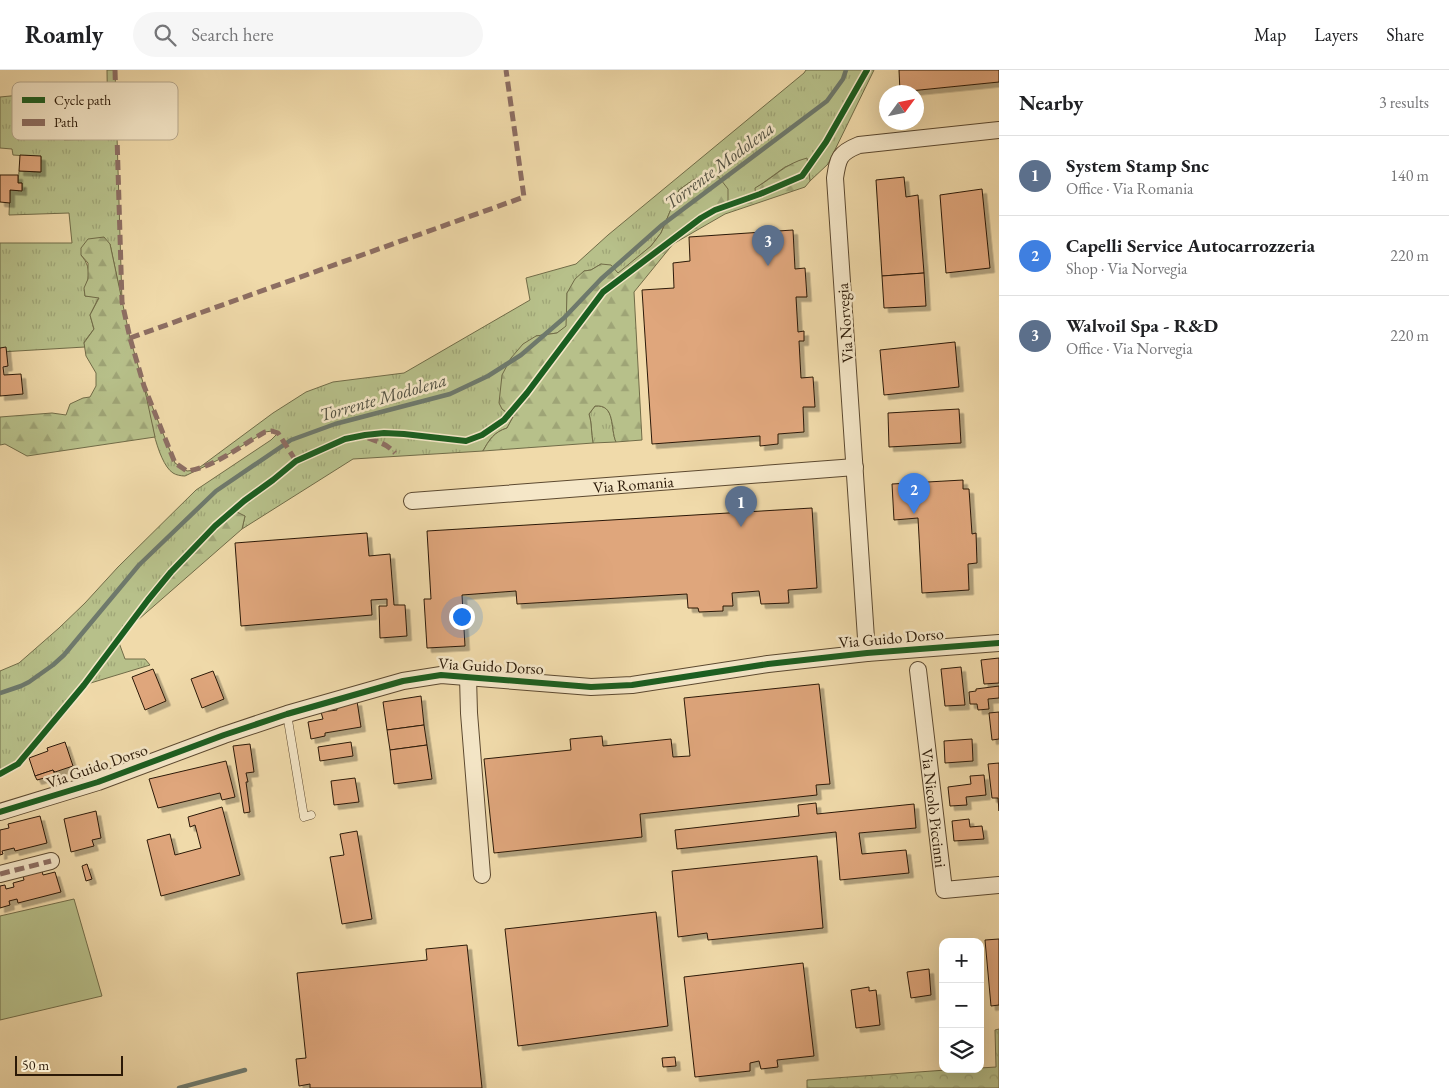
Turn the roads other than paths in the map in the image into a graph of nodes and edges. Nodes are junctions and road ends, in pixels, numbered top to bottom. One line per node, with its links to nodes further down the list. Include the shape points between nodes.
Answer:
1 (999, 130): 2 (street, Via Norvegia, via 859,146 846,150 837,162 835,178)
2 (855, 467): 3 (street, Via Romania); 5 (street, Via Norvegia)
3 (412, 502)
4 (999, 643): 5 (street, Via Guido Dorso)
5 (867, 653): 7 (street, Via Guido Dorso, via 599,687)
6 (918, 670): 14 (street, Via Nicolò Piccinni, via 944,890)
7 (468, 677): 8 (street, Via Guido Dorso, via 441,675 403,681); 13 (street, Via Guido Dorso)
8 (287, 714): 9 (street, Via Guido Dorso, via 103,780); 10 (lane, via 304,817)
9 (0, 812)
10 (311, 815)
11 (51, 861): 12 (street)
12 (0, 874)
13 (482, 876)
14 (999, 885)

